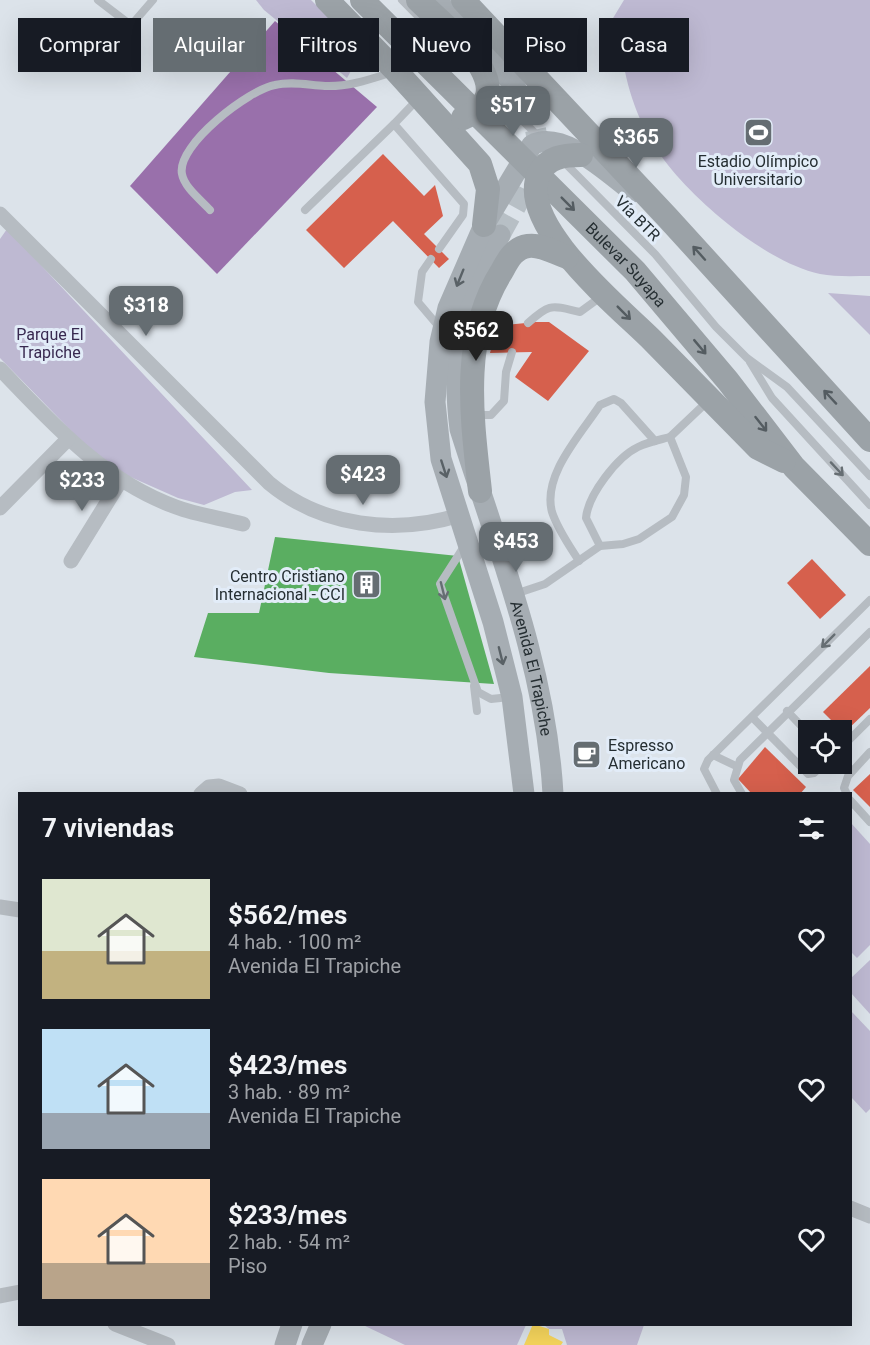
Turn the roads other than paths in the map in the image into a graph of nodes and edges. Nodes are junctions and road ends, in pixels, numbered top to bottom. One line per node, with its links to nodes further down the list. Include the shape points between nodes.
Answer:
1 (98, 0): 8 (lane, via 128,23)
2 (327, 0): 9 (main road)
3 (362, 0): 37 (main road, Bulevar Suyapa, one-way to 37, via 635,271)
4 (402, 0): 29 (lane, Vía BTR, via 656,254)
5 (418, 0): 14 (main road, via 478,61 488,83 485,100 473,114 461,119)
6 (436, 0): 12 (main road)
7 (463, 0): 20 (main road)
8 (152, 1)
9 (391, 66)
10 (393, 72): 17 (lane, via 357,84 272,85 231,109 205,131 185,157 181,169 189,187)
11 (397, 72): 13 (main road)
12 (516, 88)
13 (420, 97): 14 (main road); 15 (lane)
14 (437, 116): 21 (main road, via 486,176)
15 (394, 124): 18 (lane); 22 (lane, via 464,204 463,214)
16 (581, 155): 20 (main road, Avenida El Trapiche); 21 (main road, Avenida El Trapiche, via 556,140 541,140 532,145); 23 (main road, via 555,158 536,180 536,205)
17 (210, 210)
18 (305, 210)
19 (0, 214): 43 (street, via 290,500 338,519 403,527)
20 (667, 217): 35 (main road, one-way to 20)
21 (492, 230): 27 (main road, Avenida El Trapiche, one-way to 27, via 448,308); 40 (main road, Avenida El Trapiche, via 467,305 455,368 460,429)
22 (439, 249)
23 (567, 257): 25 (main road); 32 (main road, via 540,247 518,249 494,282 475,348)
24 (430, 259): 27 (lane, via 422,272 418,302)
25 (605, 293): 26 (lane, via 586,310 545,307); 31 (main road, one-way to 31)
26 (528, 323)
27 (443, 330): 43 (main road, Avenida El Trapiche, one-way to 43, via 435,402 441,459)
28 (512, 352): 32 (lane, via 504,401 492,415)
29 (747, 358): 38 (lane, Vía BTR, via 787,387); 41 (lane, Vía BTR, one-way to 41, via 772,398)
30 (0, 369): 34 (street)
31 (710, 399): 33 (lane); 37 (main road, via 758,448)
32 (471, 414): 40 (main road)
33 (670, 437): 36 (lane); 47 (lane, via 686,477 678,508 660,527 639,539)
34 (68, 439): 39 (street); 42 (street)
35 (870, 440)
36 (656, 441): 47 (lane, via 636,448 615,466 592,496 586,518); 49 (lane, via 614,399 600,405 565,459 550,490 552,511)
37 (794, 467): 46 (main road, Bulevar Suyapa)
38 (870, 476)
39 (122, 480): 44 (street, via 176,507); 48 (street)
40 (480, 491): 50 (main road, Avenida El Trapiche)
41 (870, 505)
42 (0, 508)
43 (460, 515): 45 (main road, Avenida El Trapiche); 53 (main road, via 471,519 484,534 510,621)
44 (243, 524)
45 (468, 542): 54 (lane, one-way to 54, via 440,584); 55 (main road, Avenida El Trapiche, one-way to 55)
46 (870, 544)
47 (600, 546): 49 (lane)
48 (71, 561)
49 (579, 561): 50 (lane, via 545,584)
50 (513, 594): 53 (main road, Avenida El Trapiche)
51 (870, 600): 58 (lane, one-way to 58)
52 (870, 632): 57 (lane)
53 (538, 676): 70 (main road, Avenida El Trapiche)
54 (474, 684): 55 (lane, via 478,692 491,699); 56 (lane)
55 (512, 697): 69 (main road, Avenida El Trapiche)
56 (477, 711)
57 (787, 711): 60 (lane); 61 (lane)
58 (752, 717): 61 (lane); 64 (lane)
59 (870, 719): 62 (lane)
60 (798, 723)
61 (767, 732): 65 (lane); 66 (lane)
62 (852, 737)
63 (870, 752): 73 (lane, via 848,776)
64 (713, 755): 66 (lane); 71 (lane, via 704,770)
65 (798, 764)
66 (736, 766): 72 (lane, via 734,780)
67 (203, 792): 68 (street, via 209,786)
68 (235, 792)
69 (524, 792)
70 (553, 792)
71 (716, 792)
72 (741, 792)
73 (846, 792)
74 (852, 802): 75 (lane)
75 (870, 822)
76 (0, 907): 77 (street)
77 (18, 910)
78 (852, 1209): 79 (street)
79 (870, 1216)
80 (18, 1292): 81 (street)
81 (0, 1296)
82 (120, 1326): 85 (street)
83 (291, 1326): 86 (main road)
84 (320, 1326): 87 (main road)
85 (168, 1345)
86 (285, 1345)
87 (312, 1345)

